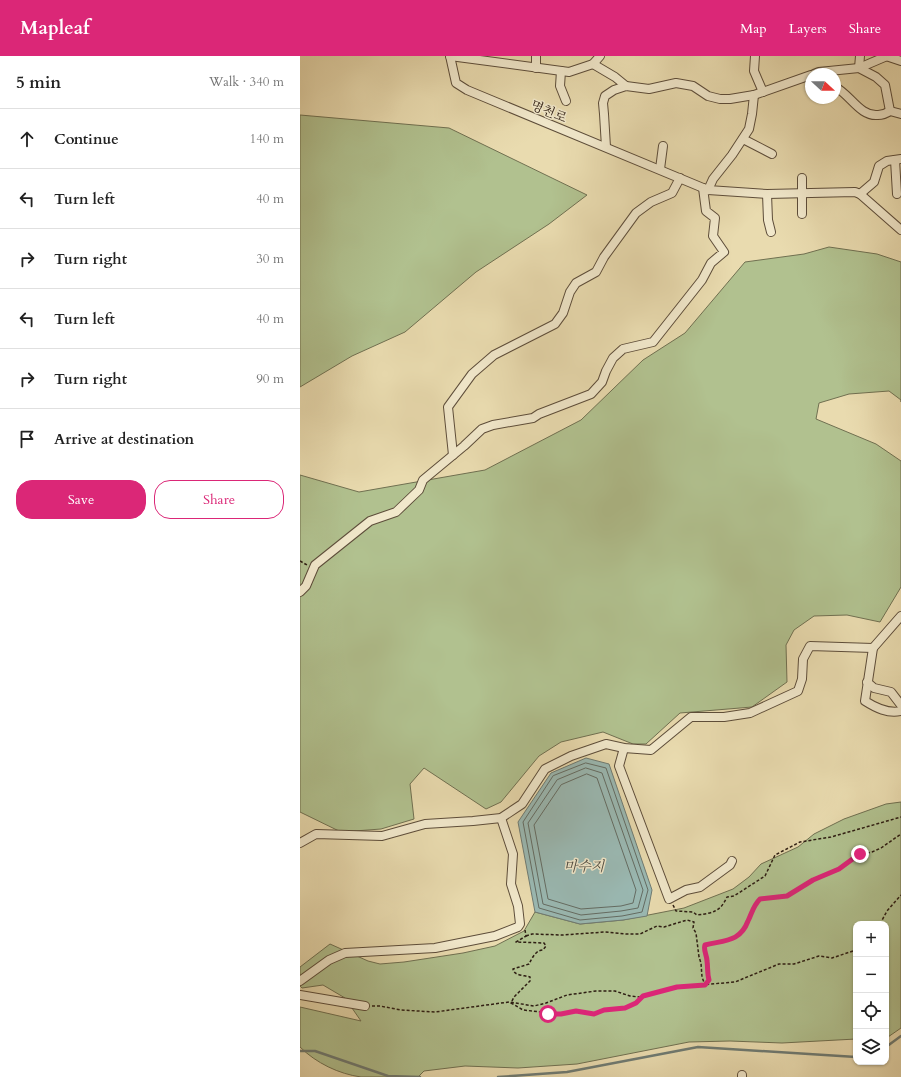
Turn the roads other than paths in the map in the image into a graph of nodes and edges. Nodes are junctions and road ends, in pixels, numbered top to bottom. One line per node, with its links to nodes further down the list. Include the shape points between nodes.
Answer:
1 (450, 56): 7 (street); 24 (street, 명천로, via 456,83 461,86)
2 (536, 56): 10 (street)
3 (600, 56): 9 (street)
4 (755, 56): 17 (street, via 754,71)
5 (860, 56): 11 (street)
6 (886, 56): 8 (street); 11 (street)
7 (505, 60): 10 (street)
8 (901, 61)
9 (593, 64): 12 (street, via 569,72); 15 (street)
10 (536, 68): 12 (street)
11 (859, 68): 13 (street); 20 (street, via 885,85)
12 (561, 71): 19 (street, via 560,86)
13 (841, 71)
14 (805, 77): 17 (street)
15 (626, 86): 18 (street, via 649,89 676,83 694,86 708,96 720,99); 24 (street, via 614,90 606,96 603,103)
16 (841, 90): 20 (street, via 866,114 878,115)
17 (763, 92): 18 (street)
18 (754, 95): 22 (street, via 749,129)
19 (566, 101)
20 (890, 111): 21 (street)
21 (901, 114)
22 (743, 139): 25 (street); 30 (street)
23 (663, 146): 27 (street)
24 (606, 147): 27 (street, 명천로)
25 (772, 154)
26 (898, 159): 33 (street, via 879,166 874,182); 34 (street)
27 (660, 169): 28 (street, 명천로)
28 (680, 178): 30 (street, 명천로); 38 (street, via 672,193 651,202 636,213 596,272 576,283 563,313 555,324 494,355 472,374 448,407)
29 (802, 178): 31 (street)
30 (706, 189): 32 (street, 명천로); 38 (street, via 706,211 715,218 713,236 724,252 711,263 702,280 653,342 623,349 613,358 602,382 591,394 533,418 482,429)
31 (803, 193): 32 (street, 명천로); 33 (street, 명천로); 35 (street)
32 (767, 194): 37 (street)
33 (860, 194): 36 (street)
34 (897, 194)
35 (802, 214)
36 (901, 230)
37 (771, 232)
38 (453, 455): 39 (street, via 423,480 419,490 396,512 370,521 314,565 306,586)
39 (300, 592)
40 (901, 616): 41 (street)
41 (873, 648): 42 (street); 45 (street, via 810,646 803,659 802,679 798,691 750,714 691,717 651,750)
42 (867, 682): 43 (street, via 874,688 891,692); 44 (street, via 865,701 876,708 893,713)
43 (901, 705)
44 (901, 711)
45 (624, 748): 46 (street, via 606,744 571,756 545,769 522,804); 48 (street, via 618,766 669,899 686,890 700,887)
46 (501, 818): 47 (street, via 425,824 382,836 316,834); 49 (street, via 513,854 511,884 518,906 518,927 495,936 435,948 345,953 329,960)
47 (300, 843)
48 (732, 861)
49 (300, 981)
50 (300, 995): 51 (street)
51 (365, 1006)

